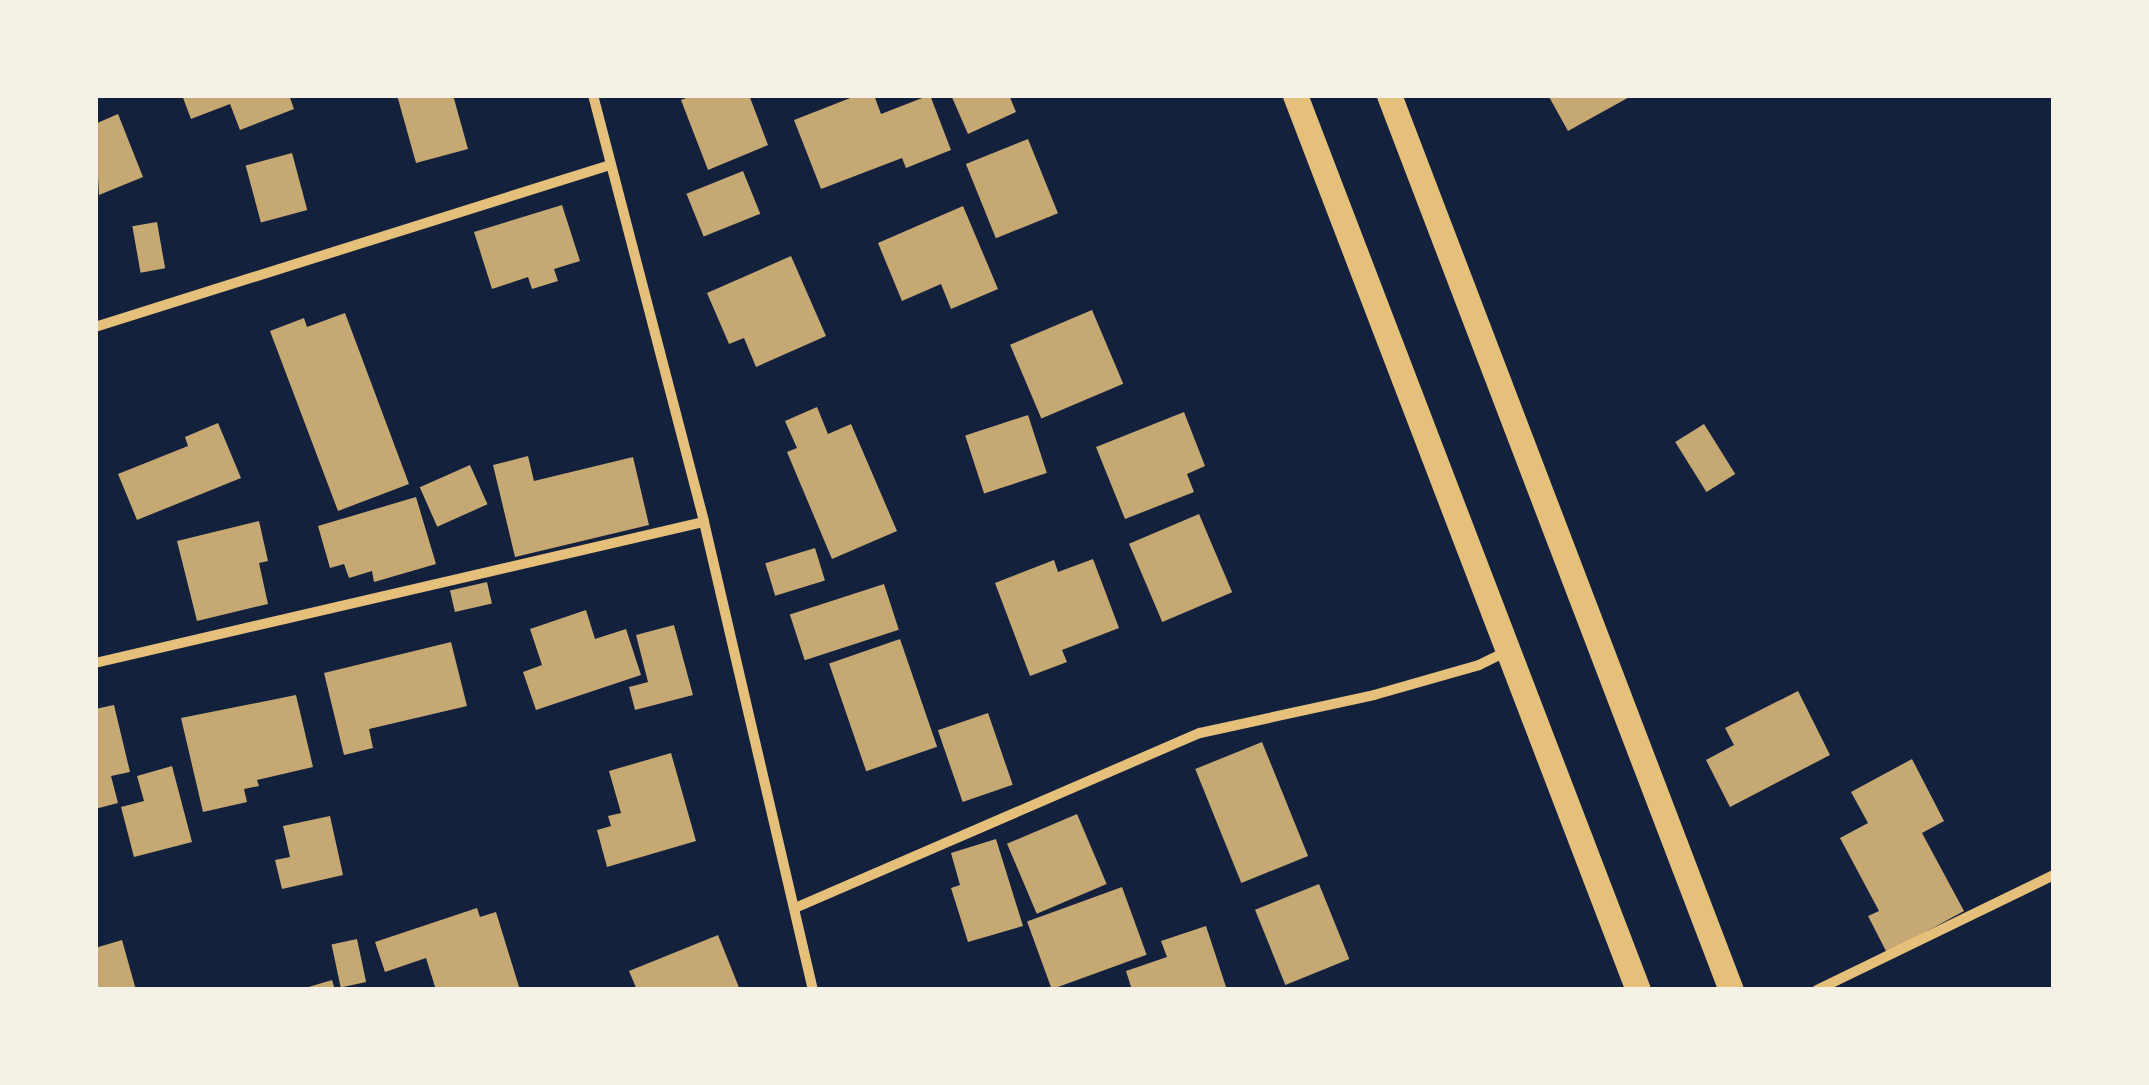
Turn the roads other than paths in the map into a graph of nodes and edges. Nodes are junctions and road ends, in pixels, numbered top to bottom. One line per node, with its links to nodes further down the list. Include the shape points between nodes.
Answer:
1 (593, 95): 4 (street)
2 (1296, 95): 7 (main road)
3 (1389, 95): 13 (main road)
4 (610, 165): 5 (street); 6 (street)
5 (95, 327)
6 (704, 522): 8 (street); 10 (street)
7 (1508, 651): 10 (street, via 1374,695 1200,733); 12 (main road)
8 (95, 663)
9 (2054, 876): 14 (street)
10 (795, 908): 11 (street)
11 (812, 990)
12 (1638, 990)
13 (1732, 990)
14 (1816, 990)

